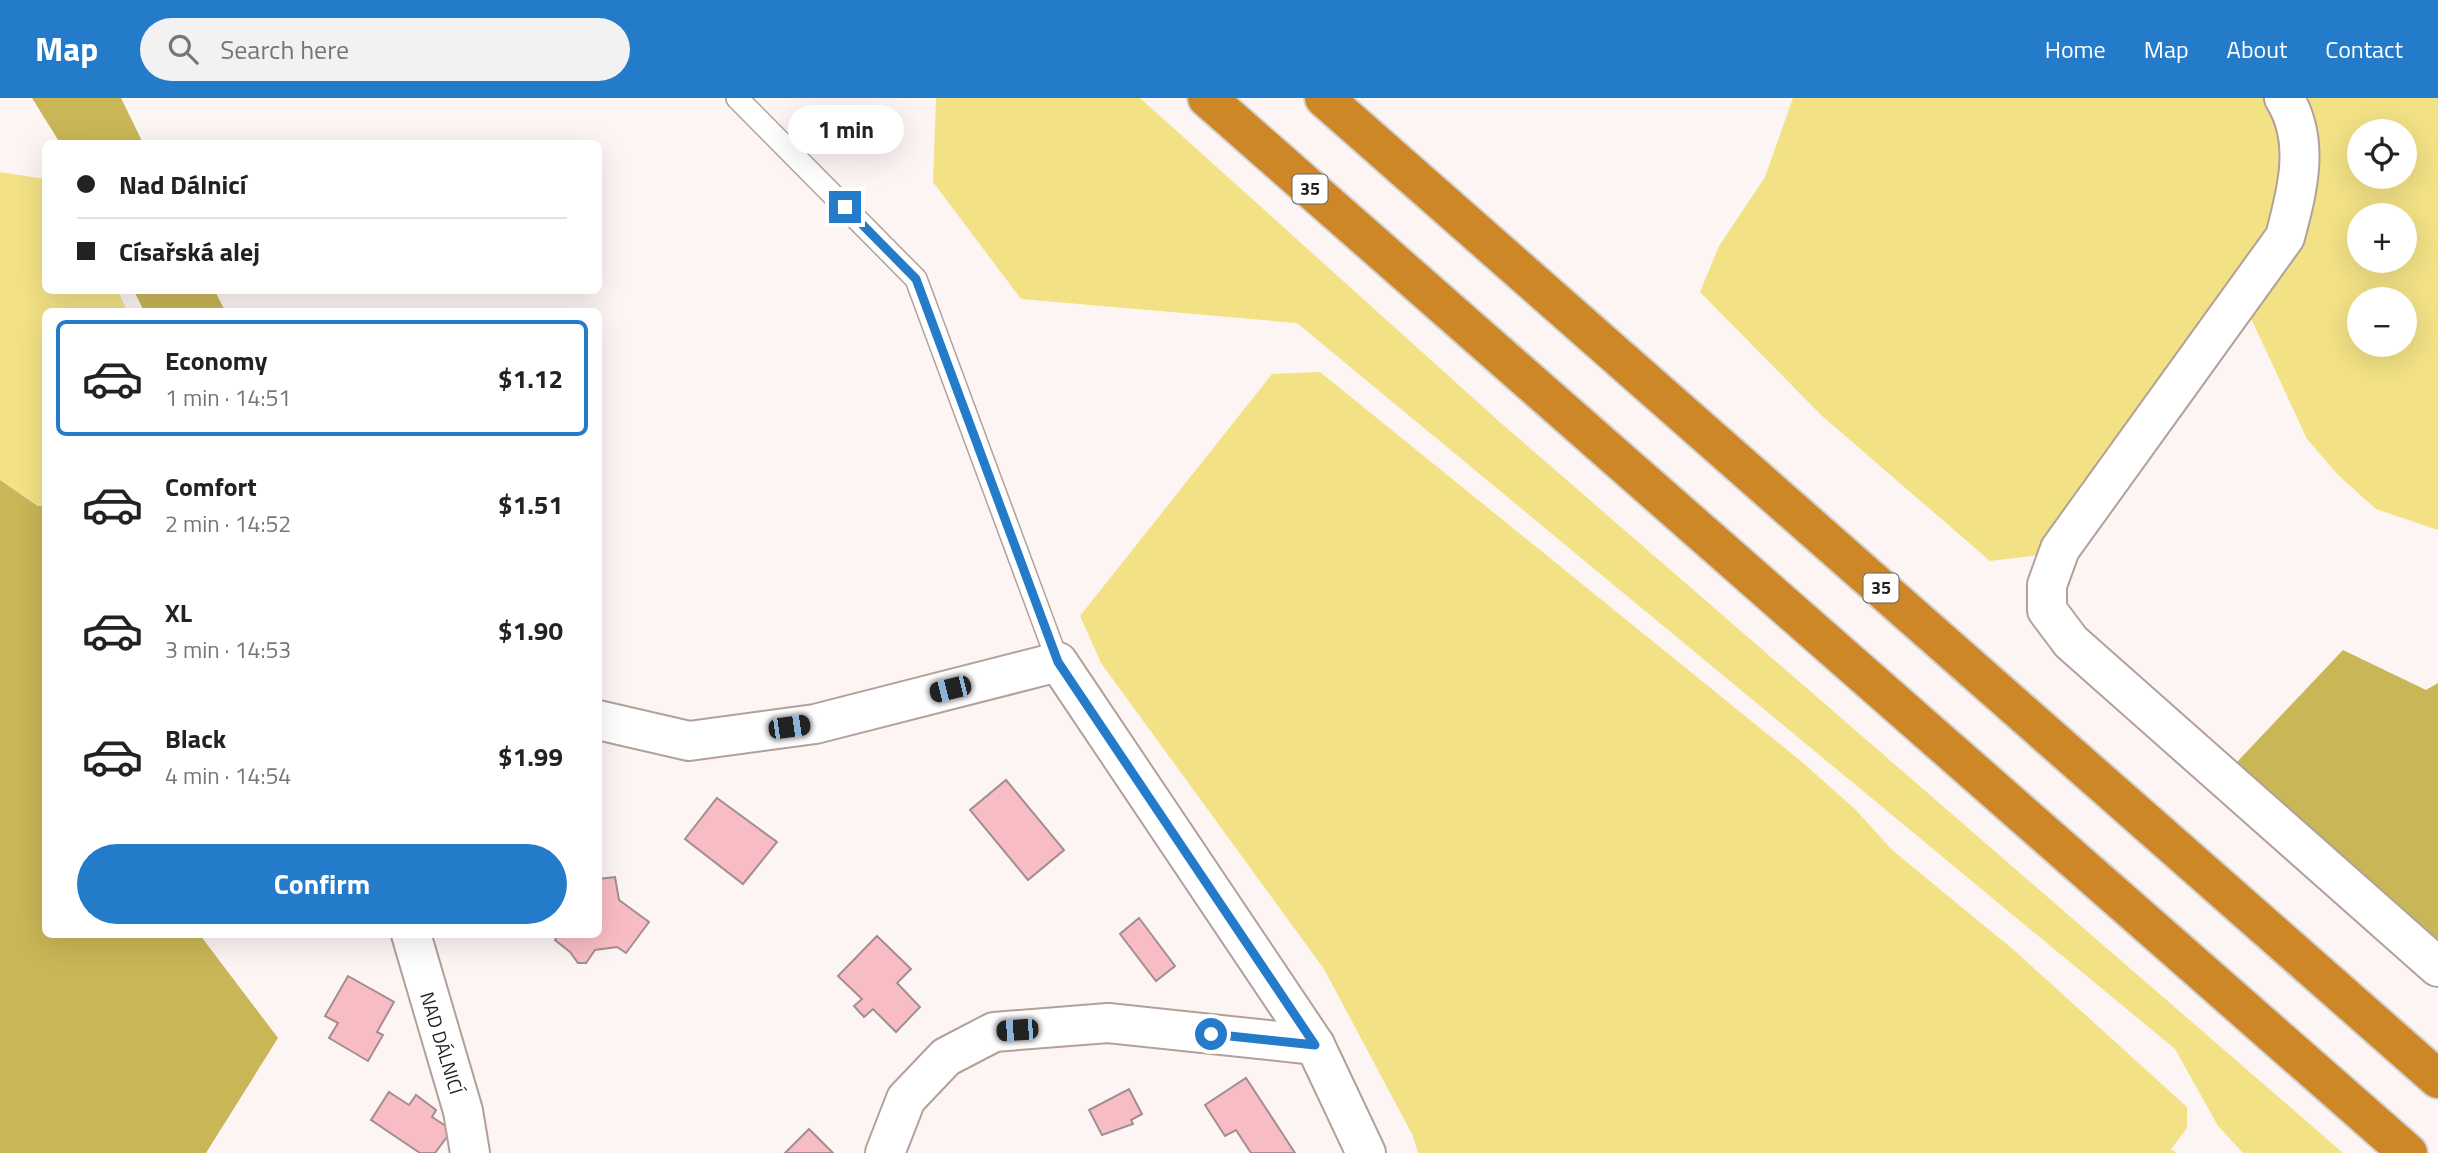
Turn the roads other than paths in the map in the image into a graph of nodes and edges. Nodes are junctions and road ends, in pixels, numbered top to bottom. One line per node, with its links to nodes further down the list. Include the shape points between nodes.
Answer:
1 (737, 98): 5 (lane, via 916,279)
2 (1207, 98): 14 (highway, 35)
3 (1324, 98): 10 (highway, 35)
4 (2284, 98): 8 (street, via 2302,149 2285,237 2060,549 2047,585 2047,610 2071,642)
5 (1058, 662): 6 (street, via 815,724 689,741); 9 (street)
6 (602, 721)
7 (412, 938): 11 (street, NAD DÁLNICÍ, via 463,1111)
8 (2438, 967)
9 (1315, 1045): 12 (street, via 1108,1023 995,1032 946,1057 906,1099); 13 (street)
10 (2438, 1079)
11 (470, 1153)
12 (885, 1153)
13 (1366, 1153)
14 (2408, 1153)

